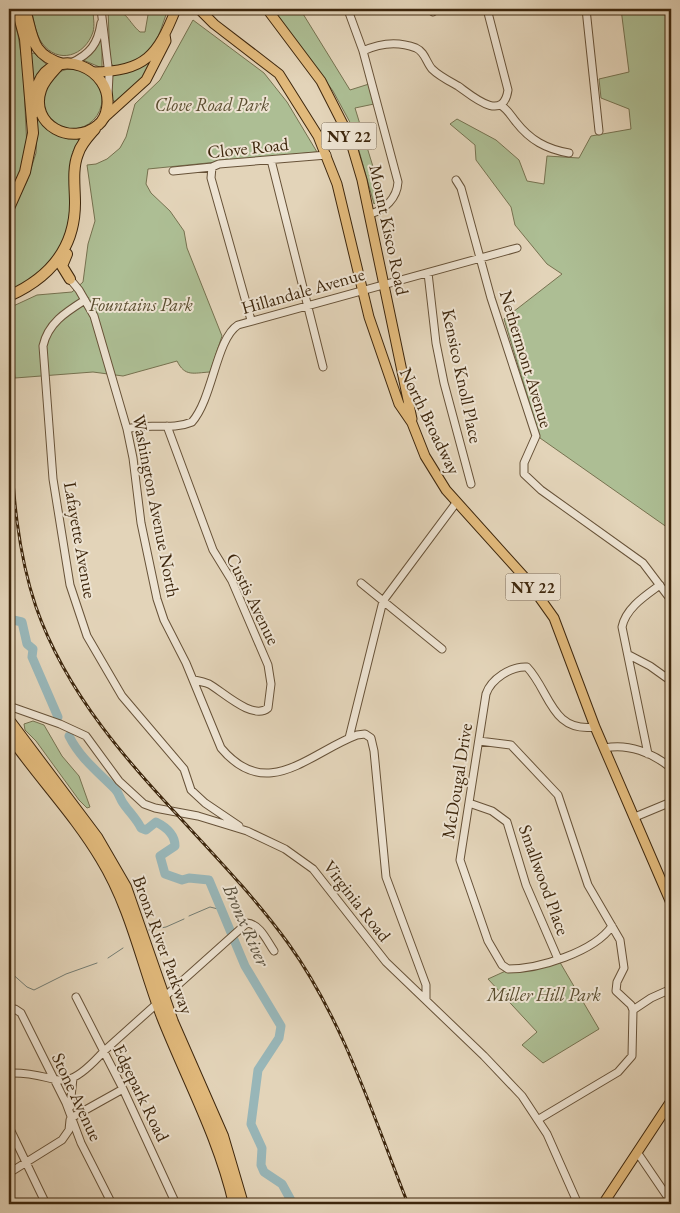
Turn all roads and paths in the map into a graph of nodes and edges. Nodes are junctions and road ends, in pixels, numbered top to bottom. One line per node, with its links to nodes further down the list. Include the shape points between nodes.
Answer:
1 (17, 9): 18 (highway, via 25,39)
2 (25, 9): 13 (highway, via 38,50 47,58)
3 (101, 9): 10 (street)
4 (176, 9): 11 (main road)
5 (199, 9): 22 (main road, North Broadway, via 279,74)
6 (267, 9): 29 (main road, Mount Kisco Road / NY 22, via 321,81 343,120 357,158)
7 (487, 9): 17 (street, via 508,90)
8 (586, 9): 20 (street)
9 (348, 10): 12 (street)
10 (102, 18): 13 (street, via 99,38 92,49 84,57); 14 (street)
11 (165, 35): 14 (main road, via 139,64 121,71); 19 (main road, via 164,48 146,80)
12 (363, 51): 17 (street, via 386,44 417,48 437,73 489,106); 29 (street, via 398,182 396,194 390,202 379,212)
13 (64, 64): 15 (highway, via 83,66); 18 (highway, via 48,70 39,81); 19 (highway, via 46,80 40,93 40,108 45,120 56,130 70,135 82,133)
14 (109, 71): 15 (main road); 16 (street)
15 (93, 72): 16 (highway, via 103,84)
16 (108, 98): 19 (highway)
17 (500, 105): 21 (street, via 536,142)
18 (33, 114): 27 (highway, via 28,162)
19 (101, 122): 28 (highway, via 77,156)
20 (599, 131)
21 (569, 153)
22 (327, 155): 23 (street, Clove Road); 35 (main road, North Broadway)
23 (271, 160): 24 (street, Clove Road, via 219,164); 38 (street)
24 (212, 168): 25 (street, Clove Road); 39 (street, via 211,178)
25 (173, 171)
26 (456, 180): 31 (street, Nethermont Avenue, via 463,194)
27 (9, 207)
28 (74, 214): 33 (highway, via 73,239 62,264); 36 (highway, via 68,243 58,260 42,278)
29 (370, 214): 34 (main road, Mount Kisco Road / NY 22)
30 (517, 248): 31 (street, Hillandale Avenue)
31 (480, 259): 32 (street, Hillandale Avenue); 47 (street, Nethermont Avenue, via 536,436 524,463 526,477 637,558)
32 (428, 273): 34 (street, Hillandale Avenue); 44 (street, Kensico Knoll Place, via 436,343)
33 (70, 280): 36 (highway, via 56,273); 37 (street, Washington Avenue North)
34 (384, 284): 35 (street, Hillandale Avenue); 41 (main road, Mount Kisco Road / NY 22)
35 (363, 290): 38 (street, Hillandale Avenue); 41 (main road, North Broadway, via 382,357 400,404)
36 (16, 293)
37 (86, 300): 43 (street, Washington Avenue North, via 101,334); 66 (street, Lafayette Avenue, via 54,323 43,346 53,479 74,601 87,636 107,673 184,769 191,790)
38 (308, 305): 39 (street, Hillandale Avenue); 40 (street)
39 (251, 320): 42 (street, Hillandale Avenue, via 230,332 195,418 184,425)
40 (323, 367)
41 (412, 423): 45 (main road, North Broadway / NY 22, via 432,468)
42 (167, 426): 43 (street, Hillandale Avenue); 52 (street, Custis Avenue, via 213,550 232,581 268,664 271,684 268,708 258,712 247,709 208,683)
43 (127, 429): 52 (street, Washington Avenue North, via 142,532 157,599)
44 (471, 484)
45 (456, 503): 49 (street); 56 (main road, North Broadway / NY 22, via 546,605 562,636)
46 (360, 583): 49 (street)
47 (660, 585): 48 (street, Nethermont Avenue); 51 (street, via 634,606 624,619 622,632)
48 (671, 600)
49 (382, 601): 50 (street); 58 (street)
50 (442, 649)
51 (628, 655): 53 (street); 61 (street)
52 (194, 680): 58 (street, Washington Avenue North, via 221,748 230,758 251,770 280,773)
53 (671, 681)
54 (9, 706): 66 (street, Virginia Road, via 86,736 119,781 144,804)
55 (9, 720): 74 (highway, Bronx River Parkway, via 92,830 117,870 136,913)
56 (595, 727): 59 (street, McDougal Drive, via 586,729 561,718 525,667 509,671 490,686); 60 (main road, North Broadway / NY 22)
57 (9, 735): 74 (highway, Bronx River Parkway, via 106,867)
58 (349, 738): 75 (street, via 365,734 373,743 386,877 426,985)
59 (479, 741): 64 (street, McDougal Drive); 69 (street, via 511,745 558,795 588,885)
60 (605, 748): 61 (street, via 624,746); 65 (main road, North Broadway / NY 22)
61 (648, 754): 62 (street)
62 (671, 768)
63 (671, 802): 65 (street)
64 (469, 803): 71 (street, Smallwood Place, via 499,815 511,828 526,885); 71 (street, McDougal Drive, via 460,860 494,953 508,969)
65 (635, 817): 67 (main road, North Broadway / NY 22)
66 (247, 831): 75 (street, Virginia Road, via 285,849 313,869 371,945)
67 (668, 885): 68 (main road, North Broadway / NY 22)
68 (671, 903)
69 (612, 926): 71 (street, via 598,940); 77 (street, via 620,940 624,962 616,991 631,1004)
70 (274, 951): 74 (street, via 261,931 252,924 244,924)
71 (558, 959)
72 (671, 989): 77 (street)
73 (76, 997): 78 (street, Edgepark Road)
74 (161, 1000): 78 (street); 94 (highway, Bronx River Parkway, via 209,1125); 95 (highway, Bronx River Parkway, via 219,1127)
75 (426, 1000): 85 (street, Virginia Road, via 508,1081)
76 (10, 1010): 81 (street, Stone Avenue, via 15,1008 21,1013)
77 (633, 1010): 85 (street, via 633,1052 627,1064)
78 (104, 1051): 80 (street, via 87,1070); 82 (street, Edgepark Road)
79 (9, 1073): 81 (street, via 23,1073)
80 (72, 1078): 81 (street); 84 (street)
81 (53, 1081): 84 (street, Stone Avenue, via 66,1103)
82 (123, 1090): 84 (street); 93 (street, Edgepark Road)
83 (671, 1101): 87 (main road)
84 (70, 1118): 88 (street, via 69,1130 62,1140); 92 (street, Stone Avenue)
85 (539, 1119): 96 (street, Virginia Road)
86 (9, 1127): 88 (street)
87 (637, 1152): 90 (street); 97 (main road)
88 (25, 1162): 89 (street); 91 (street)
89 (9, 1173)
90 (671, 1202)
91 (46, 1204)
92 (112, 1204)
93 (176, 1204)
94 (234, 1204)
95 (243, 1204)
96 (578, 1204)
97 (603, 1204)

